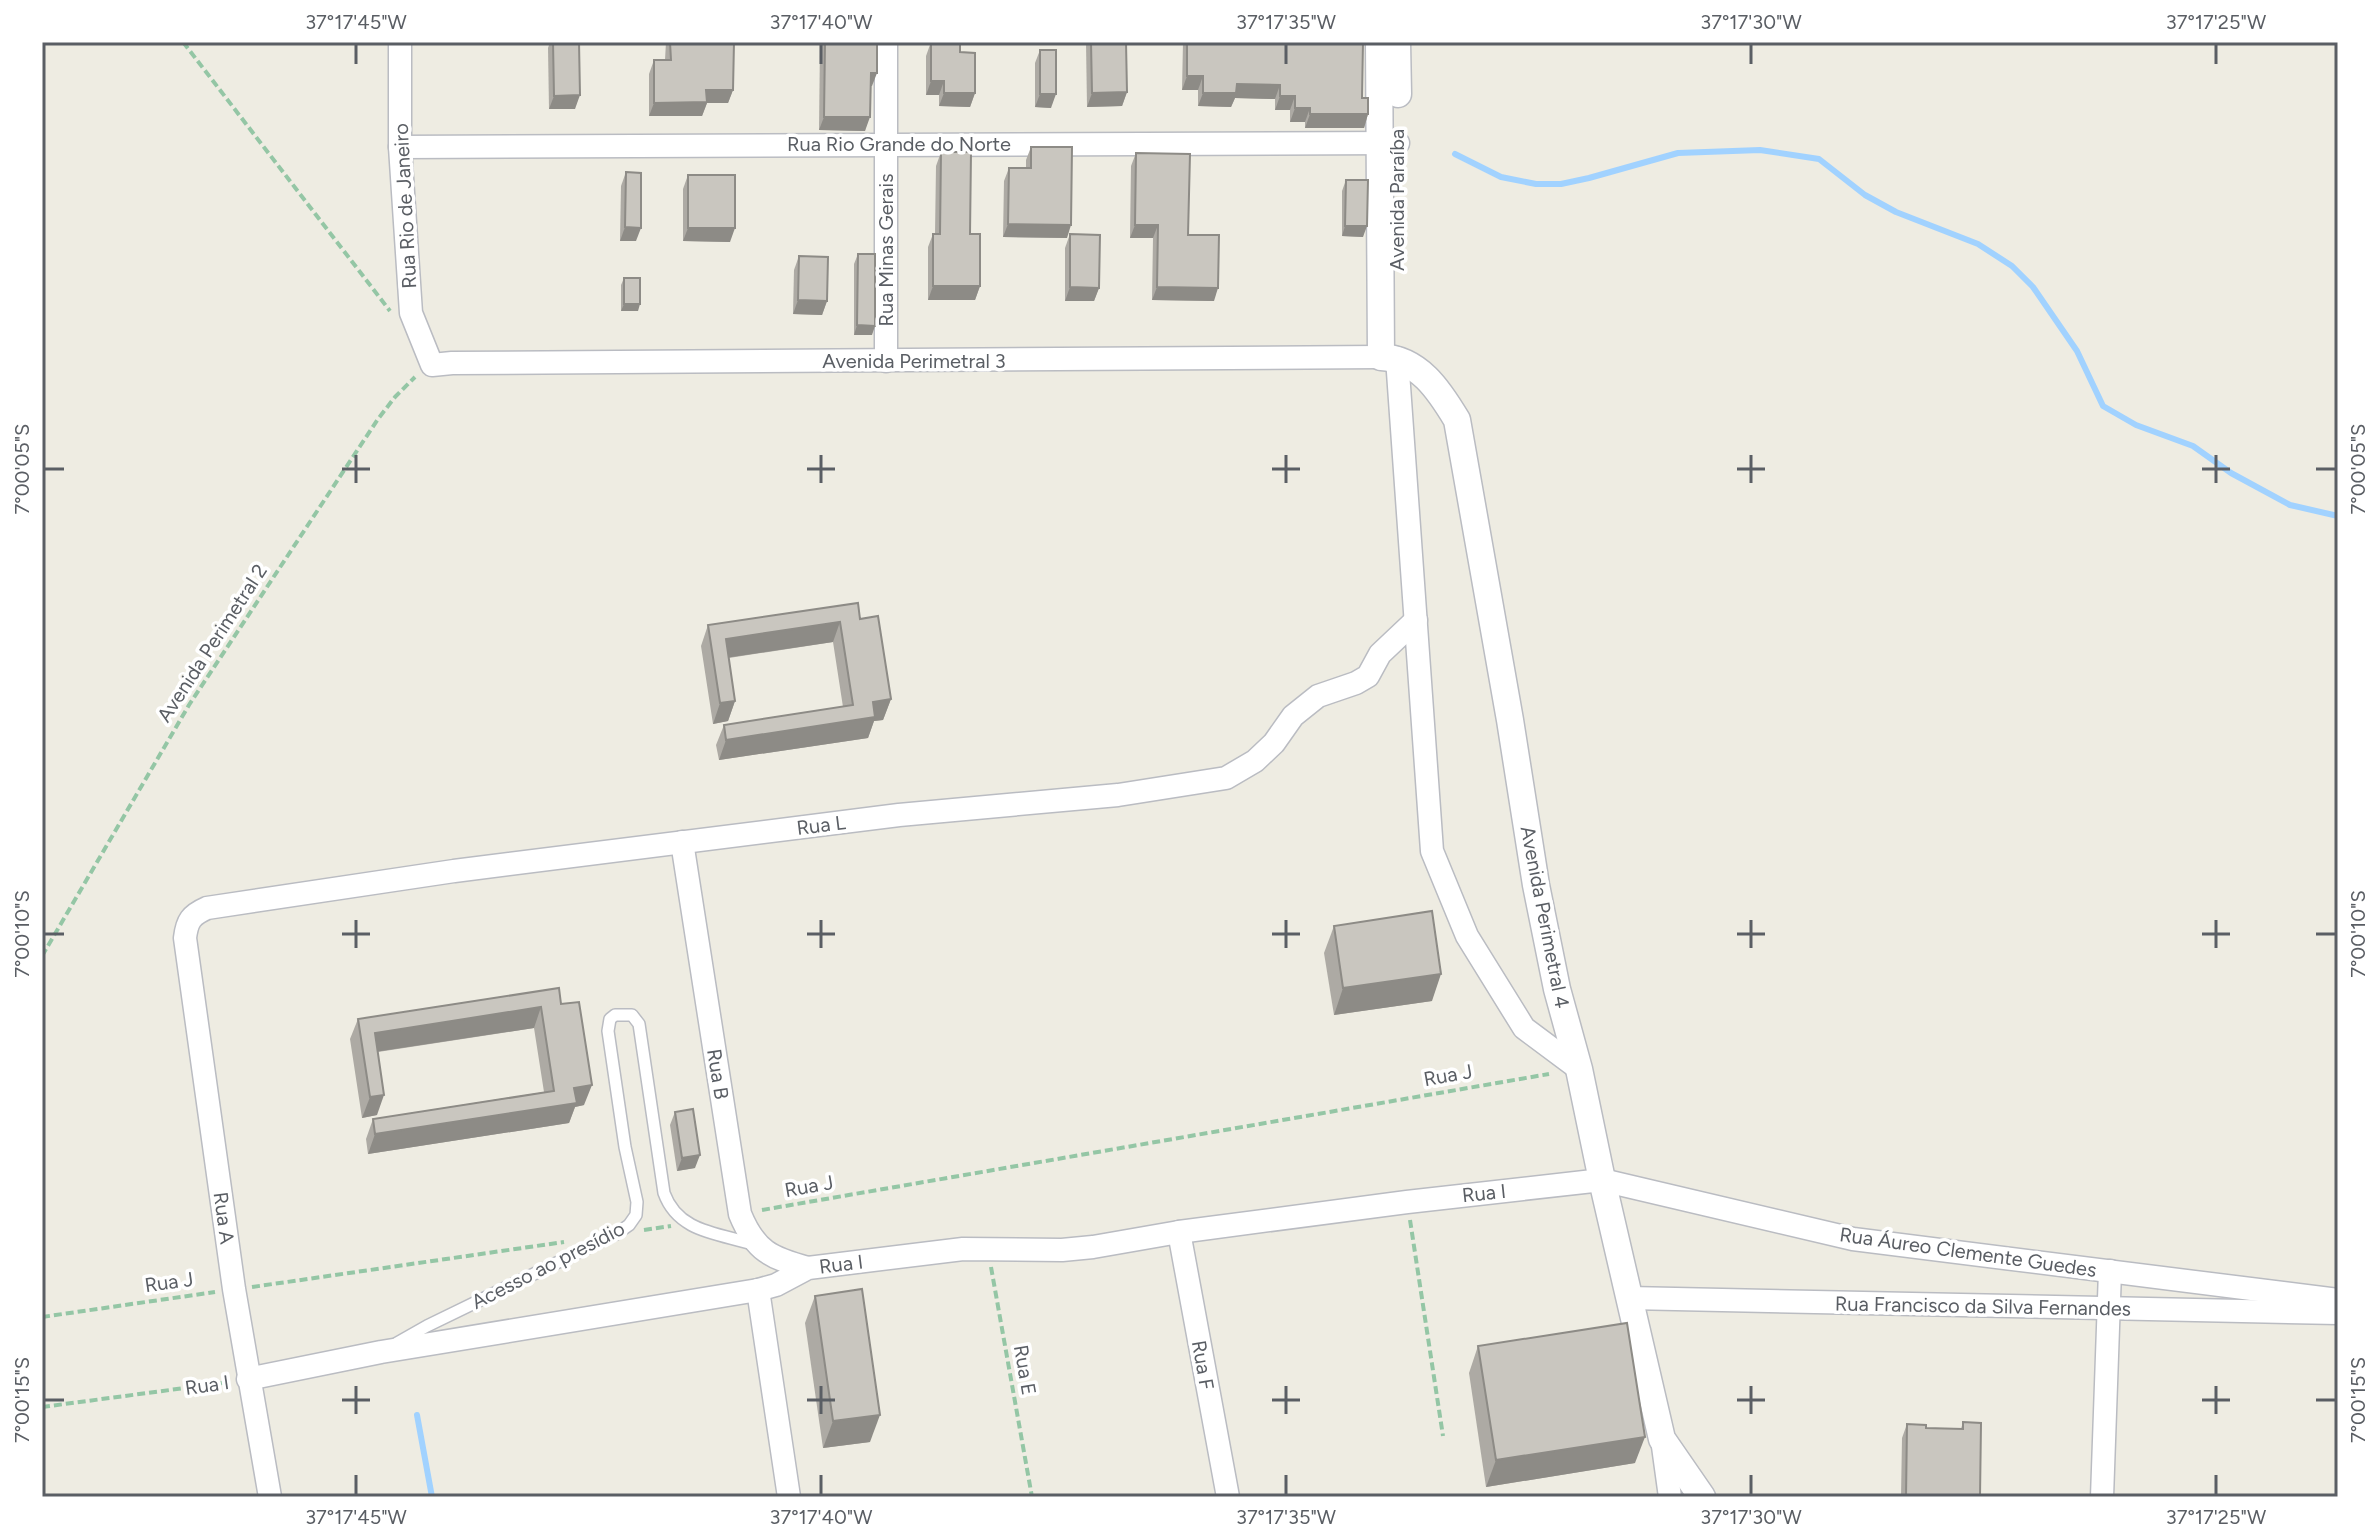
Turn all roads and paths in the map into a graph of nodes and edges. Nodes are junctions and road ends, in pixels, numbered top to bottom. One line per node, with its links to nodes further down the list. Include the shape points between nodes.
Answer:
1 (183, 42): 9 (path)
2 (400, 42): 8 (street, Rua Rio de Janeiro)
3 (886, 42): 7 (street, Rua Minas Gerais)
4 (1379, 42): 6 (street, Avenida Paraíba)
5 (1397, 42): 6 (street, Avenida Paraíba)
6 (1389, 143): 7 (street, Rua Rio Grande do Norte); 10 (street, Avenida Paraíba)
7 (887, 144): 8 (street, Rua Rio Grande do Norte); 11 (street, Rua Minas Gerais)
8 (400, 147): 12 (street, Rua Rio de Janeiro, via 411,313)
9 (394, 316)
10 (1389, 358): 11 (street, Avenida Perimetral 3); 13 (street); 17 (street, Avenida Perimetral 4, via 1429,379 1457,420 1536,885)
11 (886, 361): 12 (street, Avenida Perimetral 3)
12 (432, 365): 16 (path, Avenida Perimetral 2, via 395,397 360,445 189,705)
13 (1416, 620): 14 (street, Rua L, via 1380,654 1368,676 1318,696 1293,716 1255,761 1226,778 1118,795); 17 (street, via 1432,851 1467,936 1524,1028)
14 (682, 842): 15 (street, Rua L, via 207,908 187,922); 20 (street, Rua B)
15 (185, 938): 29 (street, Rua A)
16 (42, 956)
17 (1579, 1069): 18 (street, Avenida Perimetral 4); 20 (path, Rua J)
18 (1602, 1180): 19 (street, Rua I); 28 (street, Rua Áureo Clemente Guedes, via 1853,1239); 31 (street, Avenida Perimetral 4)
19 (1407, 1202): 22 (street, Rua I); 39 (path)
20 (740, 1214): 25 (street, Rua B)
21 (687, 1224): 23 (path); 23 (lane, Acesso ao presídio, via 676,1216 664,1193 639,1024 632,1015 615,1015 608,1031 637,1202 636,1215); 25 (lane)
22 (1179, 1232): 26 (street, Rua I, via 1062,1250); 44 (street, Rua F)
23 (616, 1234): 36 (lane, Acesso ao presídio)
24 (570, 1241): 29 (path, Rua J)
25 (757, 1246): 27 (street, via 770,1256)
26 (988, 1248): 27 (street, Rua I); 43 (path, Rua E)
27 (808, 1268): 30 (street, Rua I)
28 (2110, 1271): 32 (street, Rua Áureo Clemente Guedes); 33 (street)
29 (234, 1289): 35 (path, Rua J); 37 (street, Rua A)
30 (758, 1290): 36 (street, Rua I); 42 (street)
31 (1629, 1298): 33 (street, Rua Francisco da Silva Fernandes); 40 (street, Avenida Perimetral 4)
32 (2338, 1300)
33 (2108, 1309): 34 (street, Rua Francisco da Silva Fernandes); 47 (street)
34 (2338, 1313)
35 (42, 1317)
36 (381, 1352): 37 (street, Rua I)
37 (248, 1379): 38 (path, Rua I); 41 (street, Rua A)
38 (42, 1407)
39 (1443, 1436)
40 (1662, 1439): 45 (street, Avenida Perimetral 4); 46 (street)
41 (270, 1497)
42 (789, 1497)
43 (1032, 1497)
44 (1228, 1497)
45 (1670, 1497)
46 (1702, 1497)
47 (2102, 1497)

